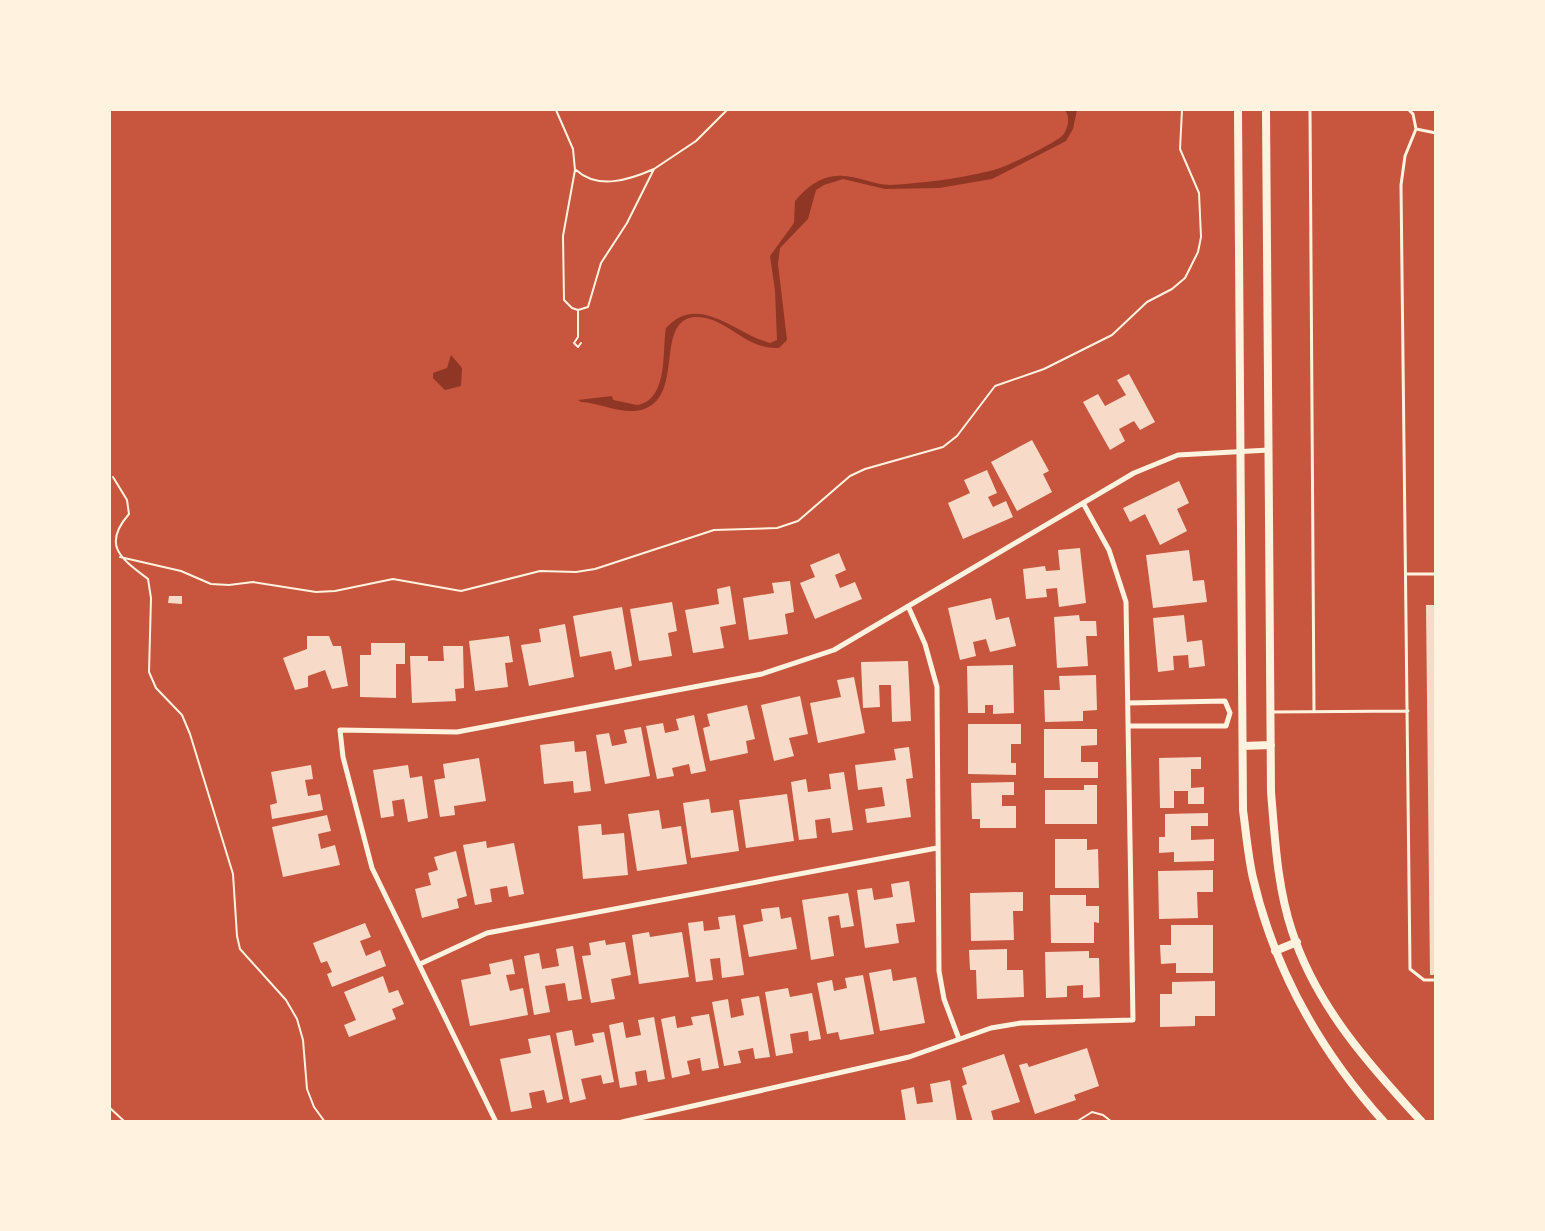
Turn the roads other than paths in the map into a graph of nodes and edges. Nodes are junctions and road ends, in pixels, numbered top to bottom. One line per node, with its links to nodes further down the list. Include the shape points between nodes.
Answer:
1 (1238, 110): 8 (main road)
2 (1266, 110): 7 (main road)
3 (1310, 110): 14 (lane)
4 (1409, 110): 5 (lane)
5 (1416, 129): 6 (lane); 10 (lane, via 1405,156 1401,184)
6 (1436, 133)
7 (1269, 450): 8 (street); 16 (main road)
8 (1242, 451): 9 (street, via 1178,455 1134,473); 18 (main road)
9 (1083, 503): 12 (street); 13 (street, via 1109,550 1126,602)
10 (1407, 574): 11 (lane); 15 (lane)
11 (1436, 574)
12 (908, 606): 22 (street, via 925,644 937,687); 25 (street, via 834,650 762,674 457,732 340,730 372,868)
13 (1128, 703): 17 (street, via 1226,701); 19 (street)
14 (1314, 711): 15 (lane); 16 (lane)
15 (1408, 711): 26 (lane, via 1410,969 1424,980)
16 (1271, 712): 20 (main road)
17 (1230, 713): 18 (street); 19 (street, via 1226,726)
18 (1243, 713): 21 (main road)
19 (1128, 726): 27 (street, via 1133,1020 1021,1023 991,1028)
20 (1271, 745): 21 (main road); 23 (main road, via 1278,873)
21 (1243, 746): 24 (main road, via 1243,810 1252,877)
22 (937, 848): 25 (street, via 487,933); 27 (street, via 939,971)
23 (1296, 942): 24 (main road); 31 (main road, via 1335,1018 1373,1070)
24 (1275, 951): 30 (main road, via 1307,1021)
25 (420, 964): 28 (street)
26 (1436, 980)
27 (959, 1040): 29 (street, via 909,1058)
28 (496, 1122)
29 (622, 1122)
30 (1384, 1122)
31 (1422, 1122)

